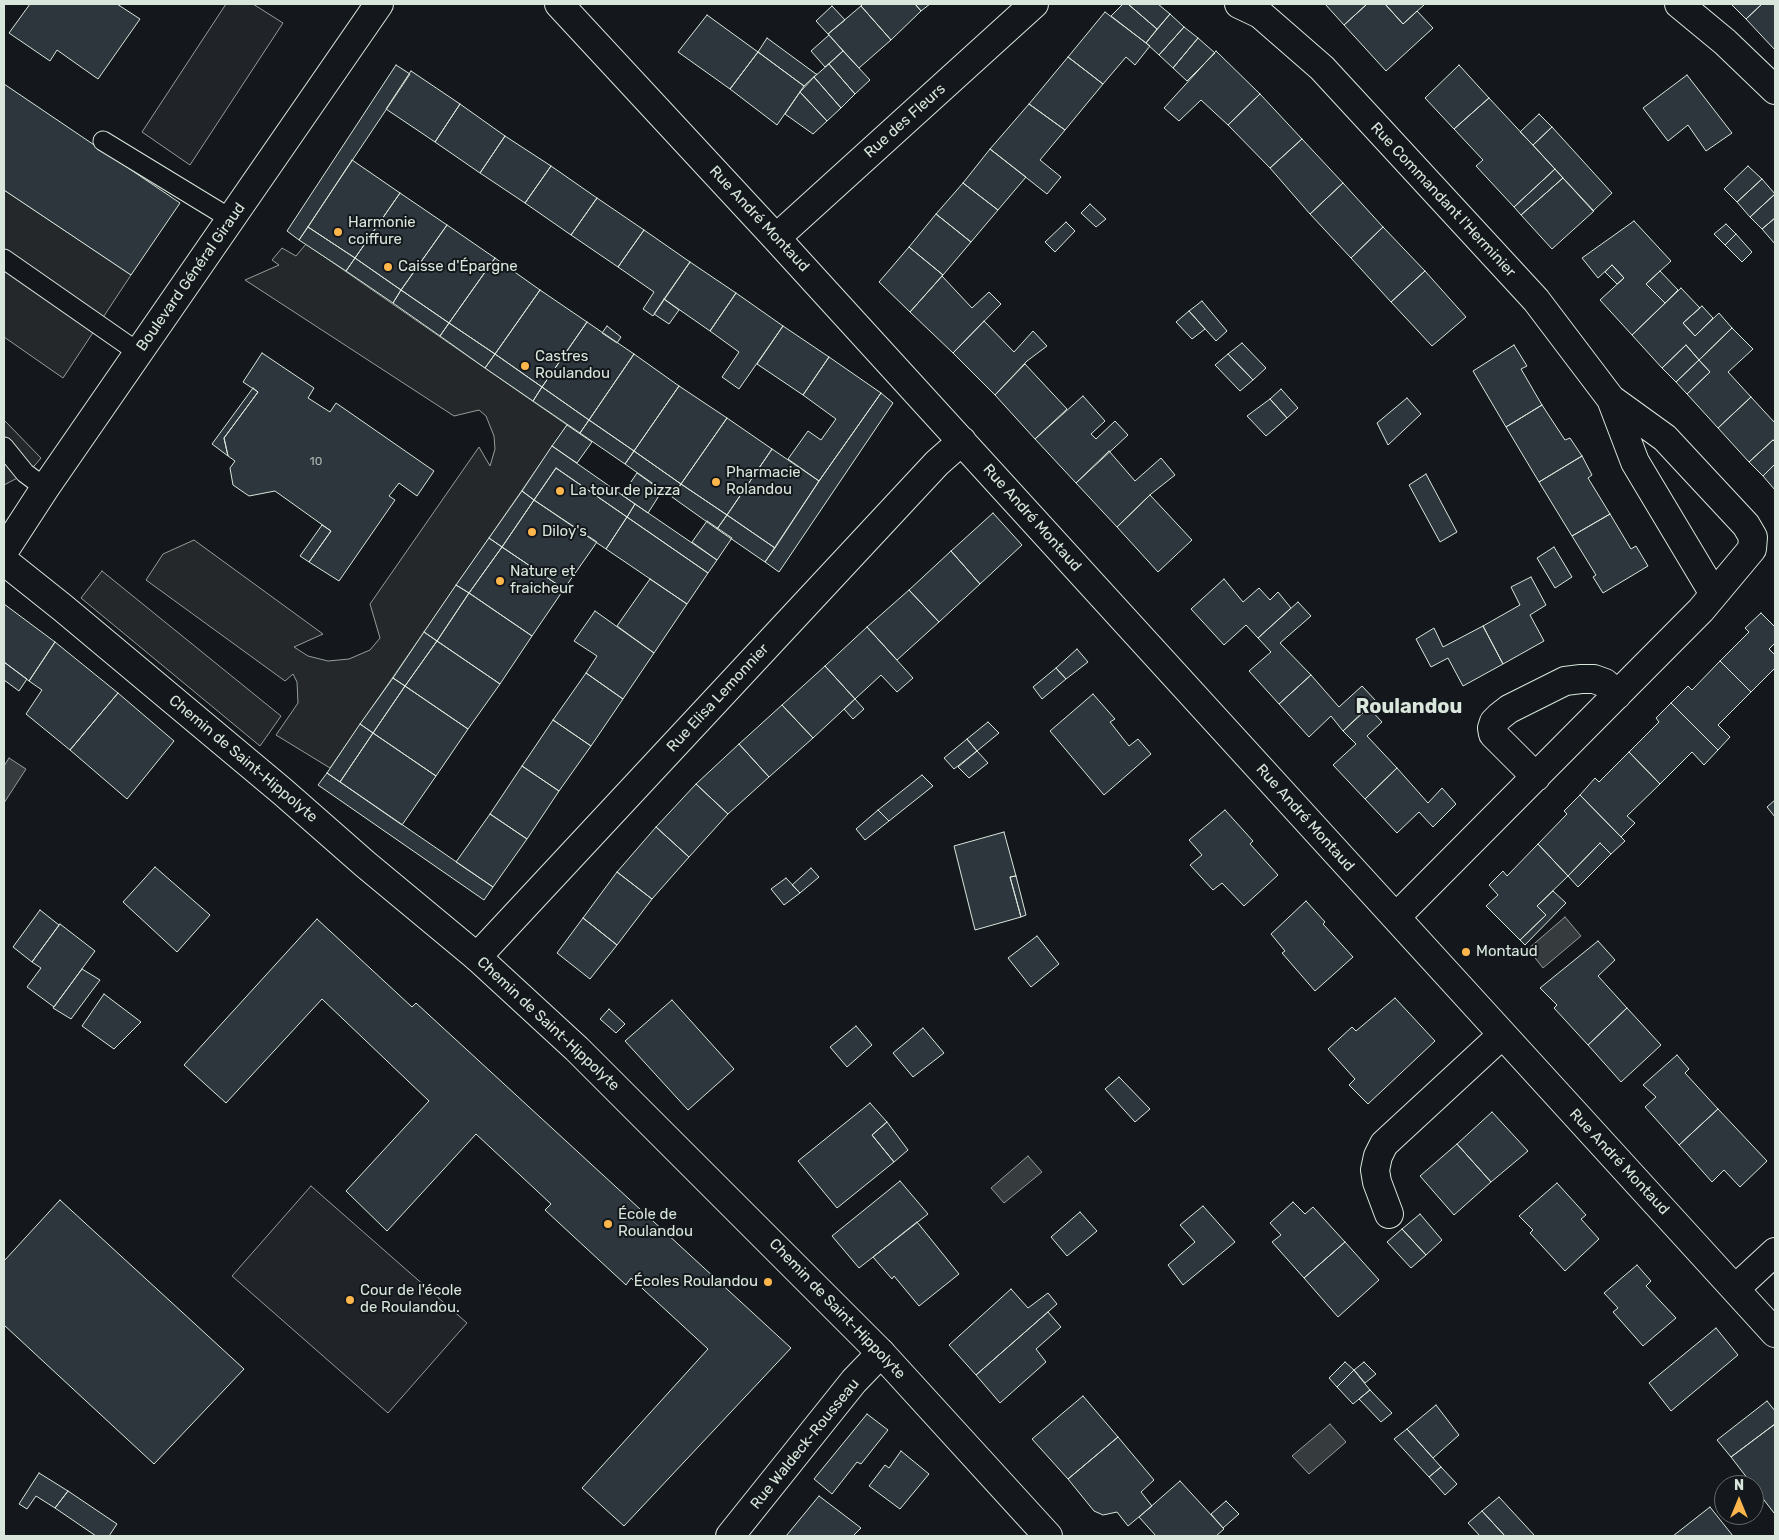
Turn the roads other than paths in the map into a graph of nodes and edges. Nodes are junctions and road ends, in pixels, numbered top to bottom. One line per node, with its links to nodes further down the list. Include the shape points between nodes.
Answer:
1 (380, 4): 8 (street, Boulevard Général Giraud)
2 (559, 4): 9 (street, Rue André Montaud)
3 (1034, 4): 9 (street, Rue des Fleurs)
4 (1679, 4): 6 (street)
5 (1250, 7): 12 (street, Rue Commandant l'Herminier, via 1322,68 1536,300)
6 (1775, 90)
7 (103, 141): 8 (lane)
8 (231, 220): 11 (street, Boulevard Général Giraud)
9 (776, 238): 13 (street, Rue André Montaud)
10 (4, 259): 11 (lane)
11 (139, 353): 15 (street, Boulevard Général Giraud)
12 (1611, 399): 18 (street, Rue Commandant l'Herminier, via 1635,462); 18 (street, Rue Commandant l'Herminier, via 1665,438 1751,532 1752,549)
13 (962, 441): 21 (street, Rue André Montaud); 22 (street, Rue Elisa Lemonnier, via 937,463)
14 (4, 446): 15 (lane, via 25,473)
15 (45, 488): 16 (street, Boulevard Général Giraud)
16 (4, 551)
17 (4, 561): 22 (street, Chemin de Saint-Hippolyte)
18 (1714, 594): 19 (street, Rue Commandant l'Herminier)
19 (1617, 695): 20 (street, Rue Commandant l'Herminier); 20 (street, via 1605,683 1594,680 1565,682 1509,709 1494,722 1493,734)
20 (1536, 777): 21 (street, Rue Commandant l'Herminier)
21 (1396, 917): 23 (street, Rue André Montaud)
22 (477, 958): 28 (street, Chemin de Saint-Hippolyte, via 591,1063)
23 (1502, 1035): 24 (street, via 1384,1144 1375,1170 1376,1182); 26 (street, Rue André Montaud)
24 (1389, 1214)
25 (1775, 1252): 26 (street)
26 (1735, 1289): 27 (street, Rue André Montaud)
27 (1775, 1333)
28 (881, 1353): 29 (street, Rue Waldeck-Rousseau, via 854,1381); 30 (street, Chemin de Saint-Hippolyte)
29 (730, 1536)
30 (1048, 1536)

